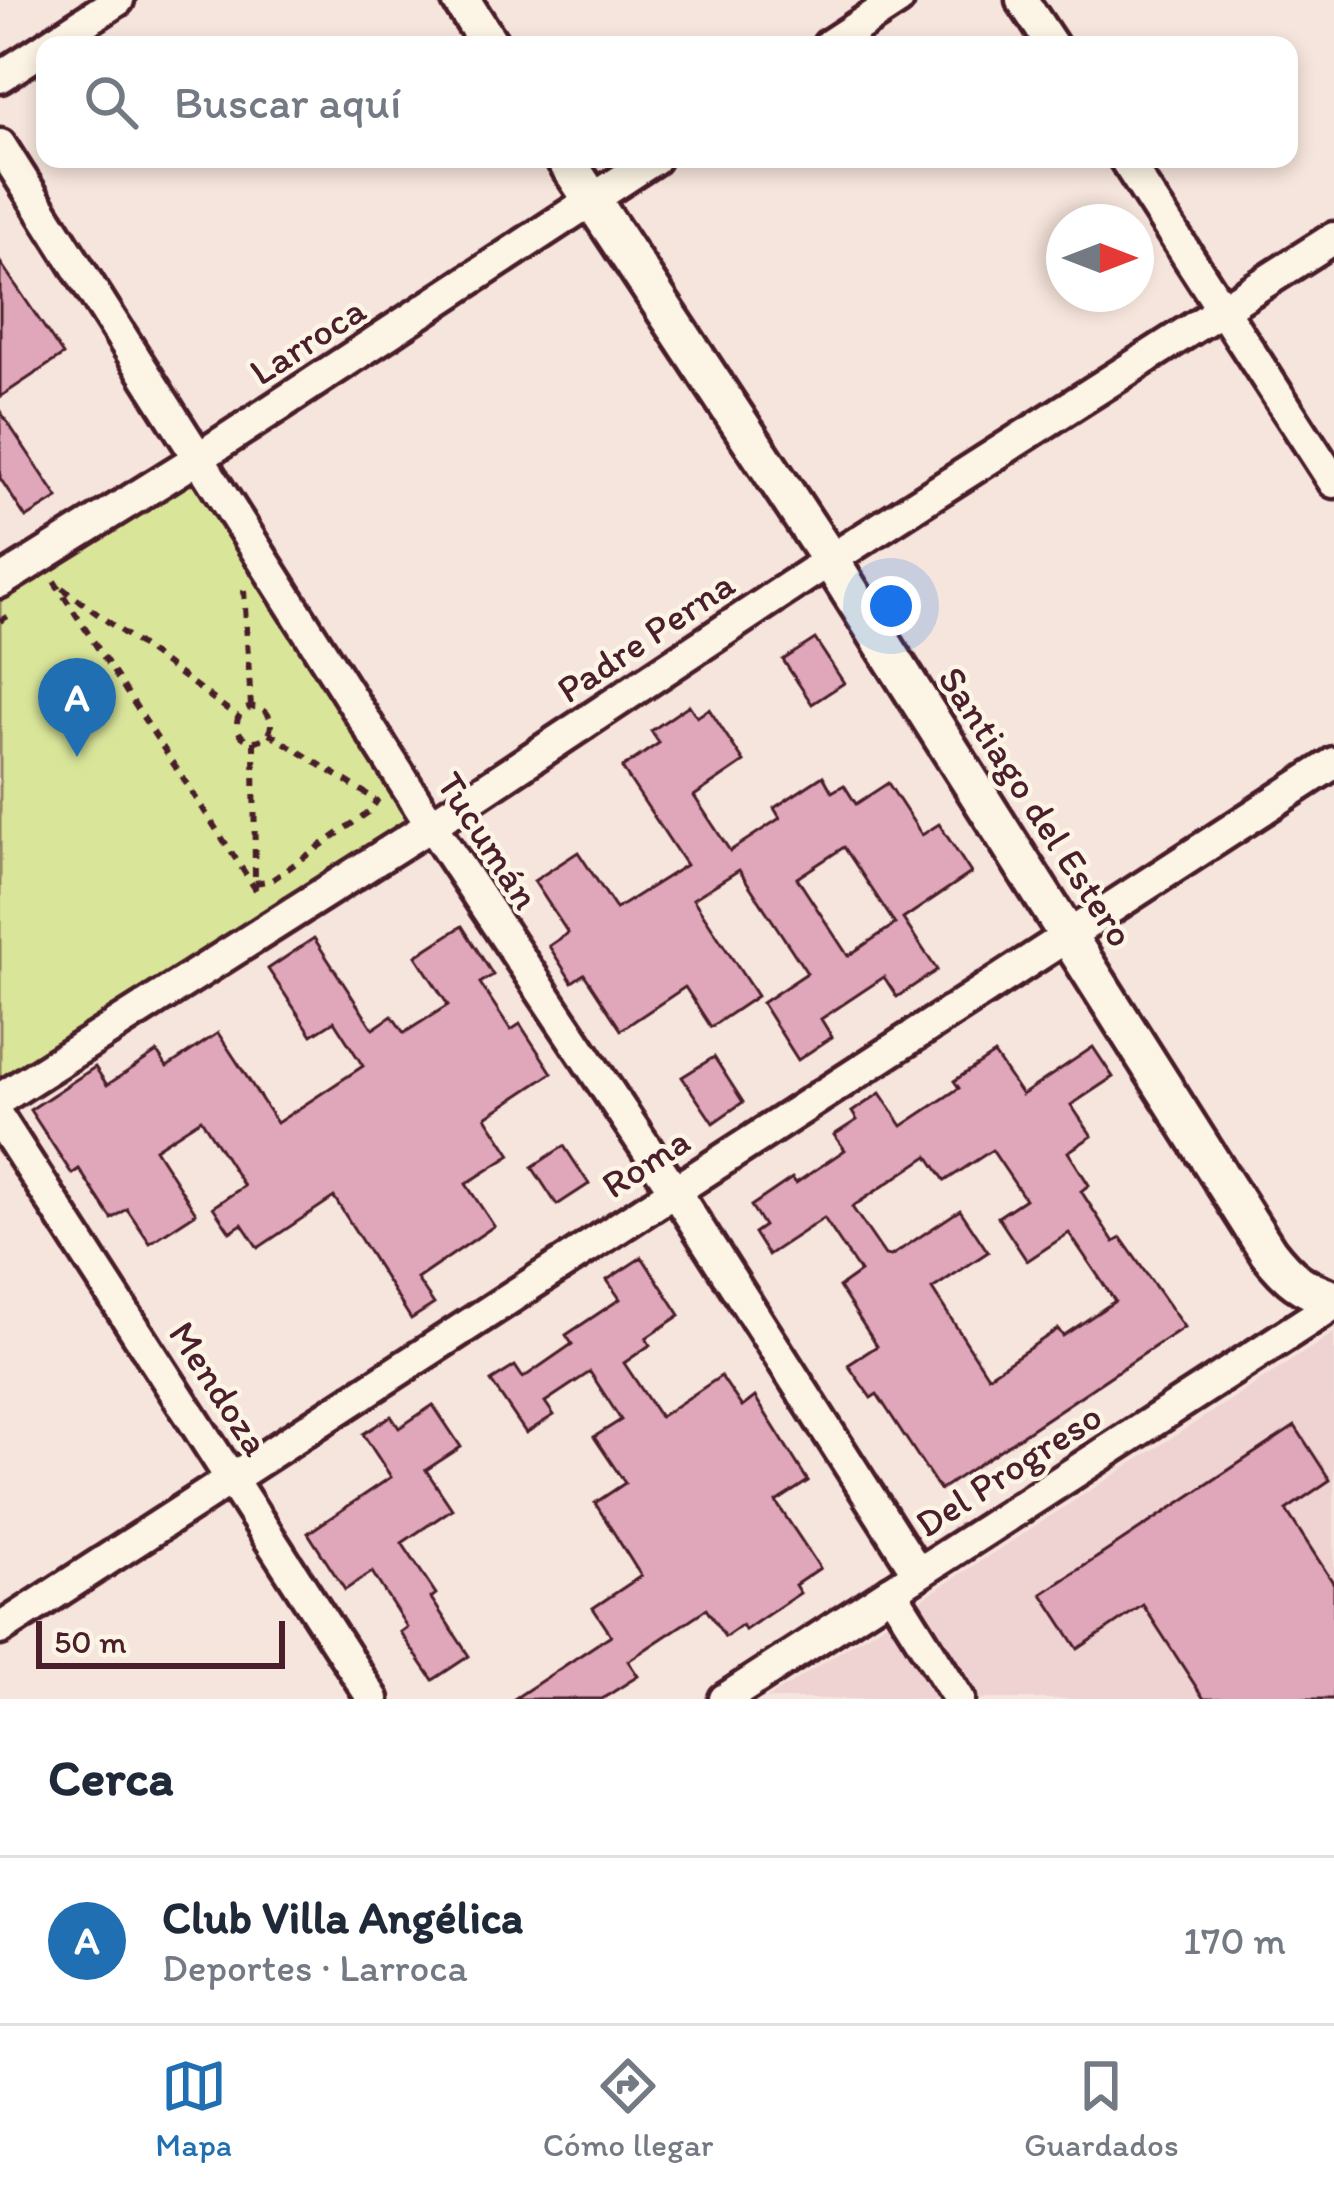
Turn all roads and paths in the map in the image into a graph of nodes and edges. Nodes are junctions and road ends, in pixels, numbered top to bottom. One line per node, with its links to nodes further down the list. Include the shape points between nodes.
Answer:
1 (118, 0): 5 (street)
2 (461, 0): 6 (street)
3 (898, 0): 7 (street)
4 (1022, 0): 8 (street)
5 (62, 36)
6 (484, 36)
7 (843, 36)
8 (1046, 36)
9 (36, 53): 10 (street)
10 (0, 77)
11 (0, 145): 18 (street, Tucumán)
12 (571, 168): 15 (street, Santiago del Estero)
13 (640, 168): 15 (street, Larroca)
14 (1131, 168): 17 (street)
15 (592, 200): 18 (street, Larroca); 21 (street, Santiago del Estero)
16 (1334, 238): 17 (street, Padre Perna)
17 (1222, 308): 19 (street); 21 (street, Padre Perna)
18 (197, 459): 20 (street, Larroca); 32 (street, Tucumán)
19 (1334, 482)
20 (40, 557): 22 (street, Larroca); 23 (path)
21 (830, 560): 32 (street, Padre Perna); 35 (street, Santiago del Estero)
22 (0, 582)
23 (57, 585): 26 (path); 33 (path)
24 (256, 606): 25 (path, via 244,588)
25 (251, 706): 26 (path); 27 (path, via 270,717)
26 (238, 717): 28 (path, via 239,733)
27 (268, 734): 28 (path); 31 (path)
28 (254, 741): 33 (path)
29 (1334, 763): 35 (street, Roma)
30 (372, 786): 31 (path)
31 (379, 801): 32 (path); 33 (path)
32 (420, 832): 34 (street, Padre Perna); 38 (street, Tucumán)
33 (255, 885): 34 (path)
34 (274, 925): 36 (street, Padre Perna)
35 (1071, 936): 38 (street, Roma); 39 (street, Santiago del Estero, via 1268,1252 1290,1280)
36 (0, 1099)
37 (0, 1120): 40 (street, Mendoza)
38 (674, 1190): 40 (street, Roma); 41 (street, Tucumán)
39 (1334, 1301): 41 (street, Del Progreso)
40 (232, 1479): 43 (street, Roma); 44 (street, Mendoza)
41 (918, 1574): 42 (street, Del Progreso)
42 (891, 1591): 45 (street, Del Progreso); 46 (street)
43 (0, 1629)
44 (373, 1699)
45 (725, 1699)
46 (959, 1699)

